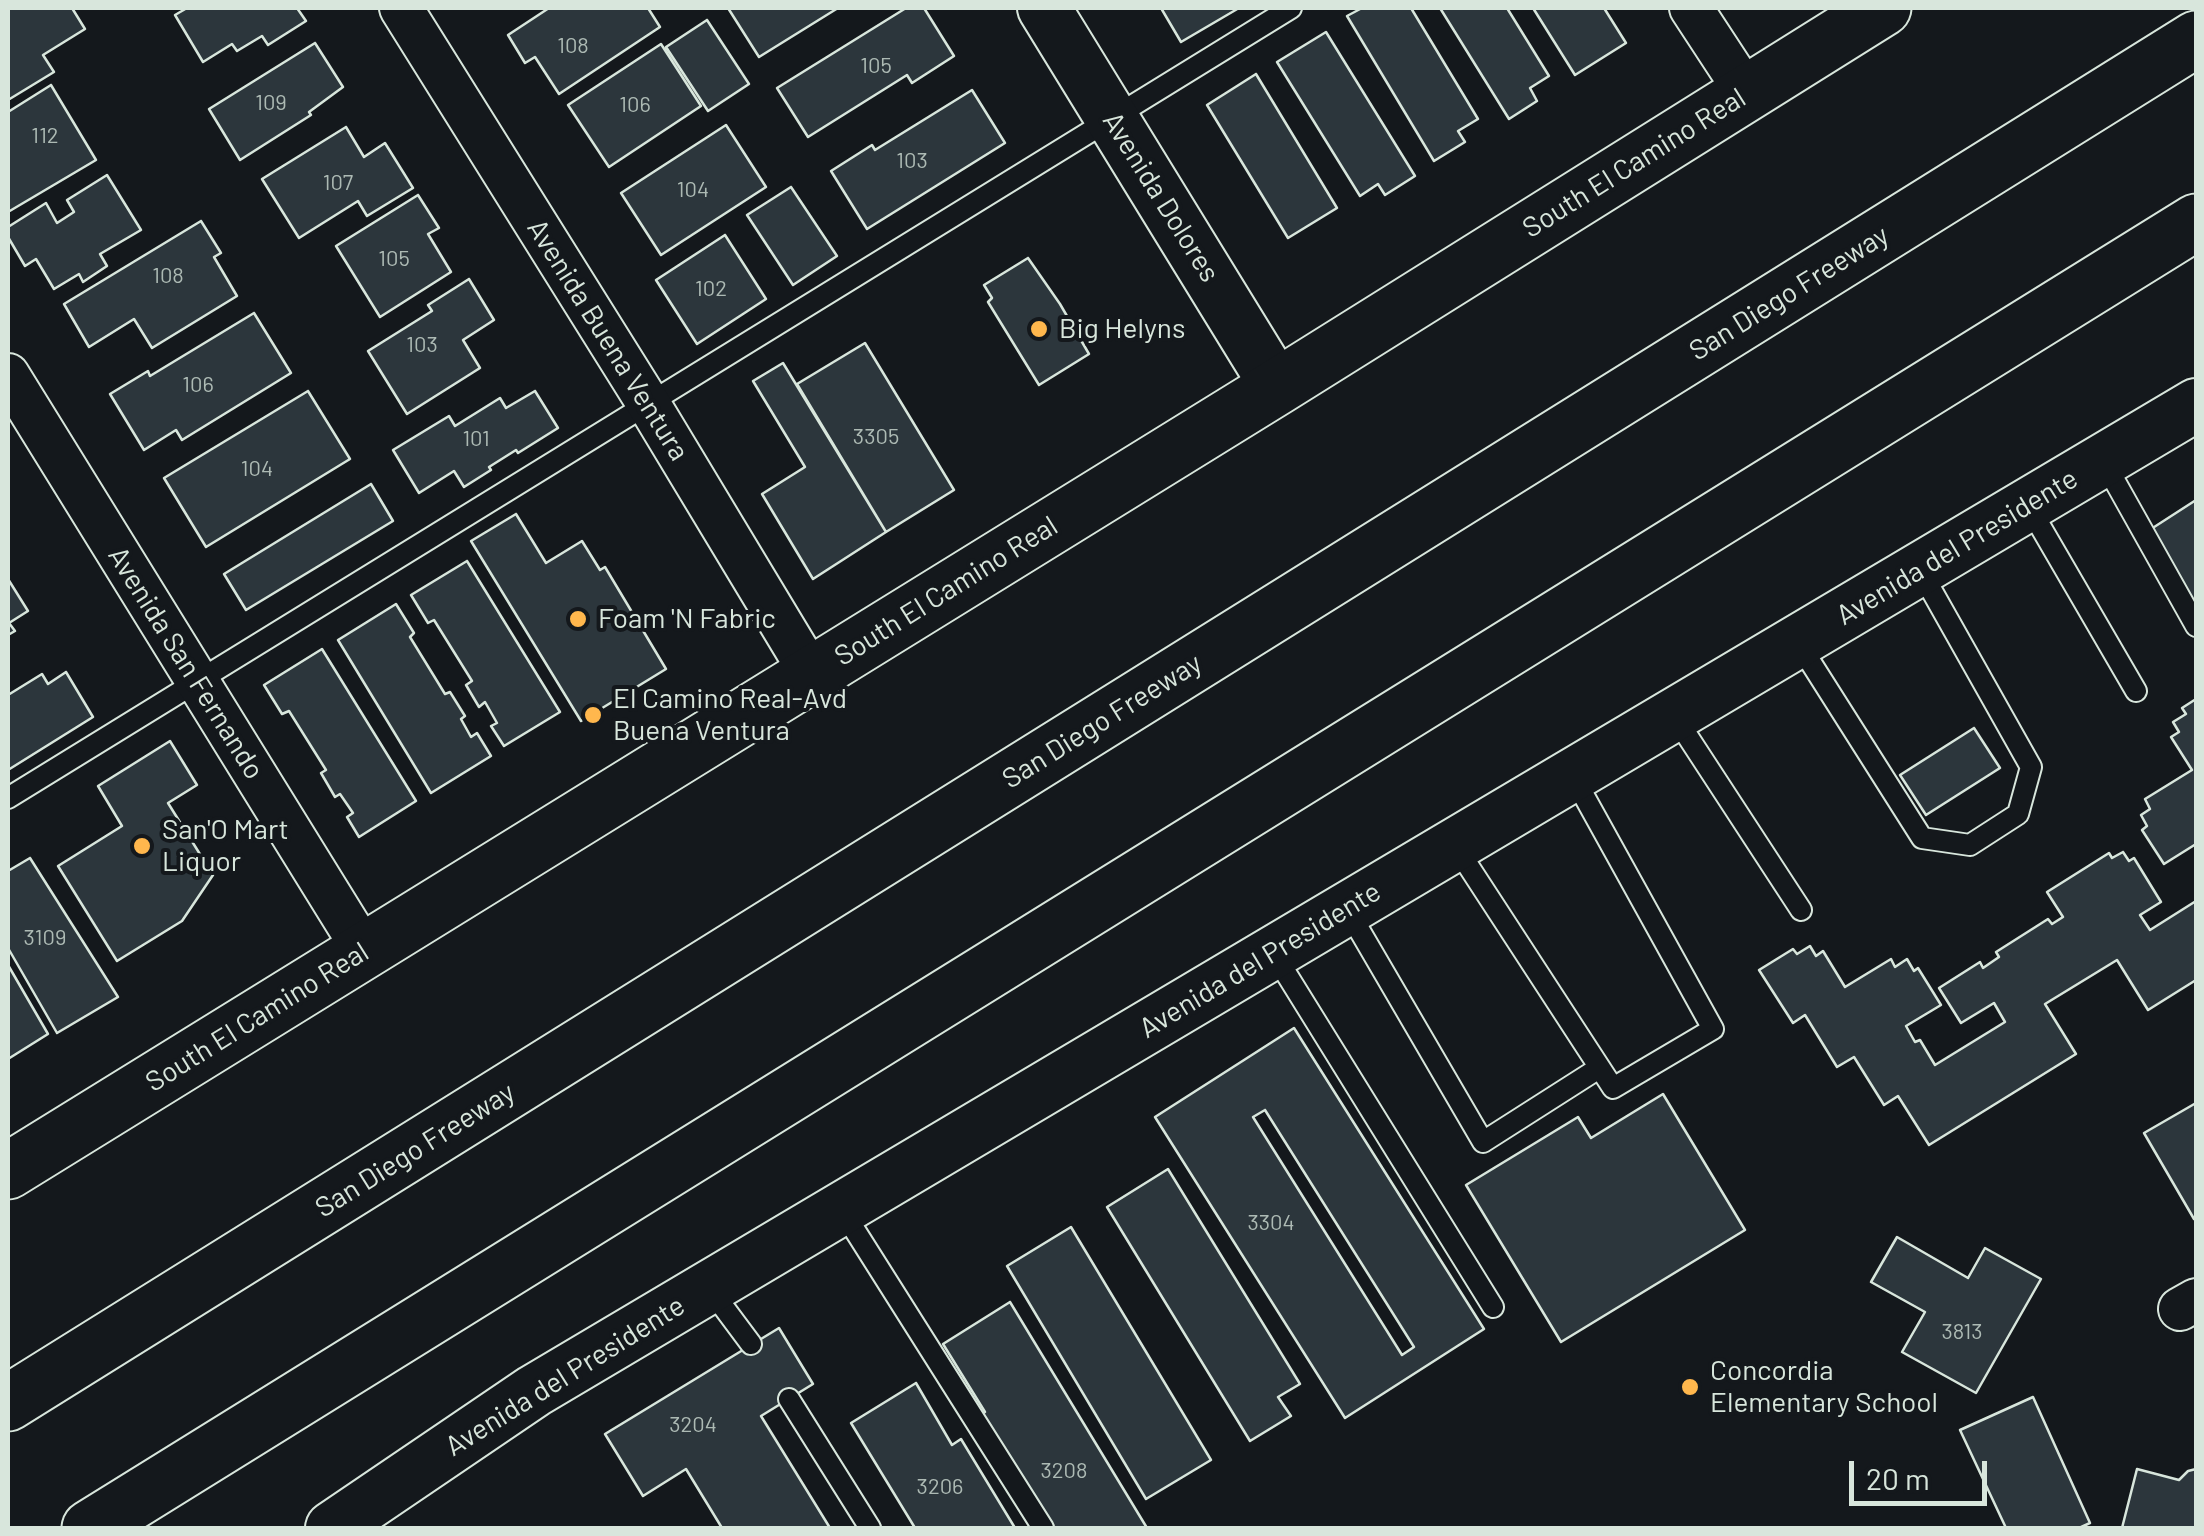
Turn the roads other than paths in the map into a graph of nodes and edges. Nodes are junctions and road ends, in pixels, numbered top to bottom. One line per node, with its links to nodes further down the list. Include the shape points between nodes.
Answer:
1 (401, 8): 12 (street, Avenida Buena Ventura)
2 (1044, 8): 8 (street, Avenida Dolores)
3 (1291, 8): 8 (lane)
4 (1691, 8): 7 (street)
5 (1882, 8): 7 (main road, South El Camino Real)
6 (2196, 39): 37 (main road, San Diego Freeway)
7 (1746, 92): 11 (main road, South El Camino Real)
8 (1113, 119): 11 (street, Avenida Dolores); 12 (lane)
9 (2196, 222): 38 (main road)
10 (8, 376): 20 (street, Avenida San Fernando)
11 (1277, 387): 19 (main road, South El Camino Real)
12 (648, 403): 19 (street, Avenida Buena Ventura); 20 (lane)
13 (2196, 405): 14 (street, Avenida del Presidente)
14 (2103, 460): 15 (street, Avenida del Presidente); 17 (lane)
15 (2028, 505): 16 (street, Avenida del Presidente); 21 (lane)
16 (1920, 570): 18 (street, Avenida del Presidente); 18 (lane, via 2031,767 2018,814 1970,845 1922,838)
17 (2196, 626)
18 (1798, 642): 22 (street, Avenida del Presidente)
19 (812, 675): 28 (main road, South El Camino Real)
20 (197, 681): 24 (lane); 28 (street, Avenida San Fernando)
21 (2136, 690)
22 (1674, 716): 23 (street, Avenida del Presidente); 27 (lane)
23 (1572, 775): 25 (street, Avenida del Presidente); 30 (lane, via 1713,1029 1614,1088)
24 (8, 798)
25 (1454, 846): 26 (street, Avenida del Presidente); 30 (lane)
26 (1346, 909): 29 (street, Avenida del Presidente); 30 (lane, via 1483,1142)
27 (1801, 910)
28 (364, 952): 31 (main road, South El Camino Real)
29 (1273, 952): 32 (street, Avenida del Presidente); 34 (lane)
30 (1599, 1068)
31 (8, 1171)
32 (841, 1208): 33 (street, Avenida del Presidente); 41 (lane)
33 (708, 1287): 35 (lane); 39 (street, Avenida del Presidente, via 534,1391)
34 (1492, 1307)
35 (751, 1344)
36 (789, 1400): 40 (lane)
37 (8, 1403)
38 (90, 1528)
39 (332, 1528)
40 (870, 1528)
41 (1043, 1528)

